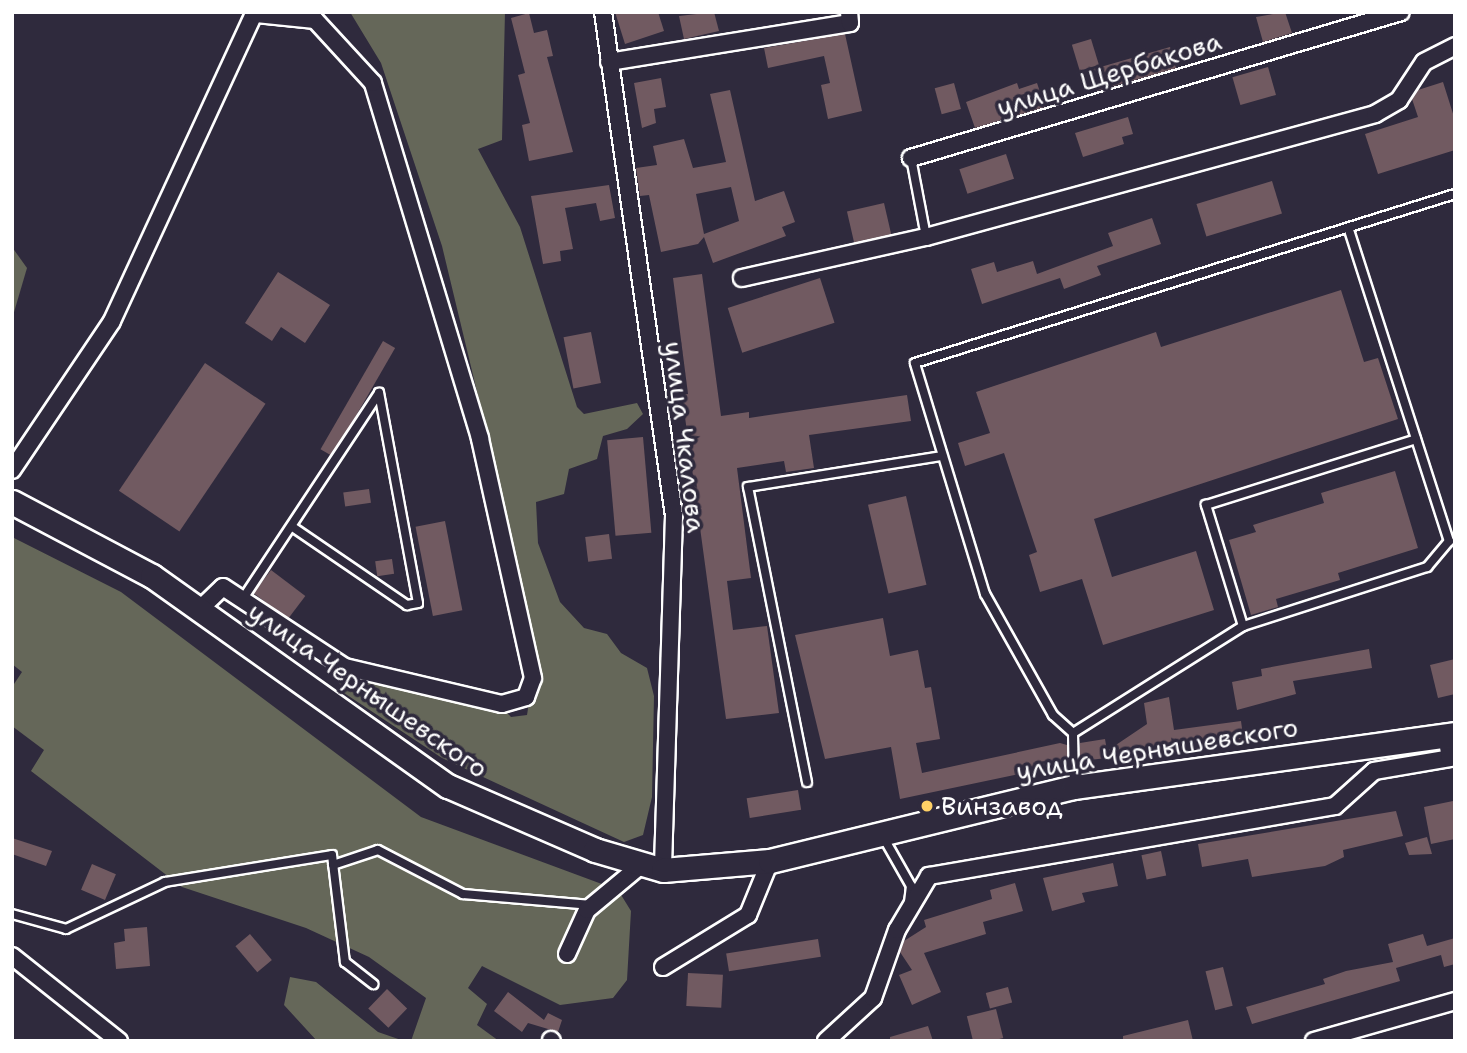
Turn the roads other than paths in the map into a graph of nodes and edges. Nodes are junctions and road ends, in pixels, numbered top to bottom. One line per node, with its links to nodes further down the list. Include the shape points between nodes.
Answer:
1 (603, 12): 6 (street, улица Чкалова)
2 (849, 12): 6 (street, via 850,23)
3 (1401, 12): 7 (street, улица Щербакова)
4 (255, 13): 14 (street, via 112,321); 17 (street, via 315,20 373,83 480,438 533,678 526,697 502,704 345,667)
5 (1455, 46): 10 (street, via 1424,62 1399,100 1375,114)
6 (609, 62): 28 (street, улица Чкалова, via 674,516)
7 (911, 158): 10 (lane)
8 (1455, 194): 9 (lane)
9 (1349, 230): 12 (lane); 13 (lane, via 915,363)
10 (926, 237): 11 (street)
11 (742, 278)
12 (1416, 439): 19 (lane, via 1449,541 1427,567); 19 (lane, via 1206,505)
13 (942, 456): 20 (lane, via 985,594 1054,715); 22 (lane, via 748,487)
14 (12, 470)
15 (12, 502): 18 (main road, улица Чернышевского, via 85,536)
16 (294, 528): 16 (lane, via 372,404 379,393 418,603 407,604); 17 (lane)
17 (242, 600): 18 (street, via 223,587)
18 (201, 608): 27 (main road, улица Чернышевского, via 447,786)
19 (1243, 626): 20 (lane)
20 (1073, 733): 23 (lane)
21 (1450, 734): 23 (main road, улица Чернышевского); 30 (street, via 1450,758 1374,771 1335,806 929,876)
22 (807, 782)
23 (1074, 787): 24 (main road, улица Чернышевского)
24 (880, 833): 25 (main road, улица Чернышевского); 30 (lane, via 911,886)
25 (770, 861): 28 (main road, улица Чернышевского); 34 (street, via 748,915)
26 (333, 865): 29 (lane, via 378,850 463,894 533,905); 31 (lane, via 332,855 165,882 66,929); 35 (lane, via 345,962)
27 (640, 866): 28 (main road, улица Чернышевского); 29 (street)
28 (663, 870)
29 (594, 905): 32 (street)
30 (908, 912): 38 (street, via 873,998)
31 (12, 914)
32 (567, 954)
33 (12, 956): 37 (street)
34 (663, 967)
35 (373, 984)
36 (1455, 1001): 39 (street)
37 (119, 1041)
38 (826, 1041)
39 (1314, 1041)

